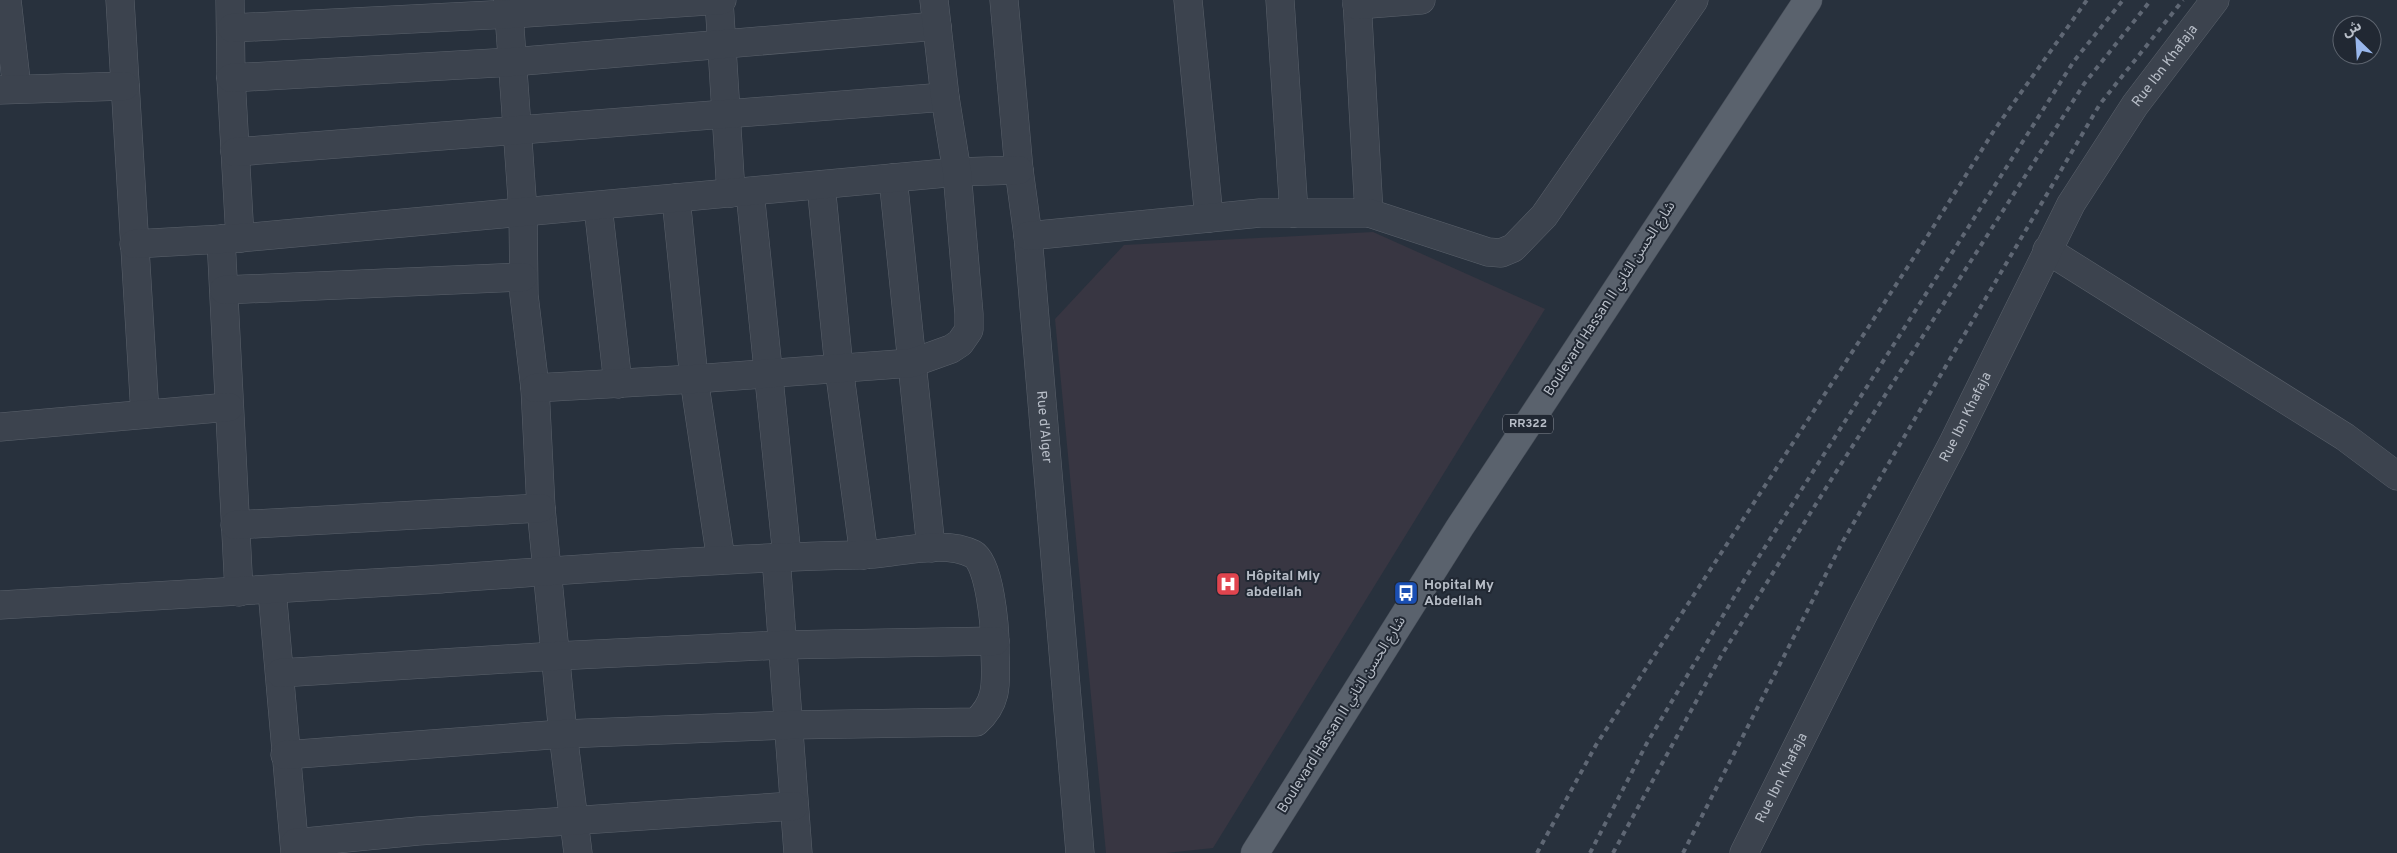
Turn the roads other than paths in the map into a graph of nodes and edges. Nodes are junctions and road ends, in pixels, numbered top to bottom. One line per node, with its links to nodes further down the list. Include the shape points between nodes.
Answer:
1 (7, 0): 21 (street)
2 (120, 0): 20 (street)
3 (230, 0): 16 (street)
4 (720, 0): 14 (street); 17 (street)
5 (934, 0): 15 (street)
6 (1004, 0): 26 (street, Rue d'Alger)
7 (1188, 0): 36 (street)
8 (1280, 0): 34 (street)
9 (1421, 0): 13 (street)
10 (1694, 0): 35 (street, via 1544,216 1513,248 1488,252)
11 (1808, 0): 76 (main road, Boulevard Hassan II شارع الحسن الثاني / RR322, via 1466,518)
12 (2215, 0): 40 (street, Rue Ibn Khafaja, via 2135,105 2071,204)
13 (1357, 3): 35 (street)
14 (510, 7): 16 (street); 18 (street)
15 (937, 26): 17 (street); 22 (street)
16 (232, 28): 19 (street)
17 (722, 44): 18 (street); 23 (street)
18 (512, 62): 19 (street); 24 (street)
19 (231, 78): 25 (street)
20 (125, 86): 21 (street); 39 (street)
21 (8, 89)
22 (945, 97): 23 (street); 27 (street)
23 (727, 114): 24 (street); 30 (street)
24 (516, 129): 25 (street); 33 (street)
25 (235, 152): 38 (street)
26 (1019, 170): 27 (street); 37 (street, Rue d'Alger)
27 (957, 172): 28 (street); 43 (street, via 969,330 951,350)
28 (893, 178): 29 (street); 43 (street)
29 (821, 185): 30 (street); 44 (street)
30 (741, 192): 31 (street); 45 (street)
31 (676, 198): 32 (street); 46 (street)
32 (598, 206): 33 (street); 47 (street)
33 (523, 212): 38 (street); 41 (street)
34 (1294, 213): 35 (street); 36 (street)
35 (1369, 213)
36 (1209, 218): 37 (street)
37 (1028, 236): 75 (street, Rue d'Alger)
38 (230, 239): 39 (street); 42 (street)
39 (134, 244): 50 (street)
40 (2047, 250): 52 (street, via 2345,437); 77 (street, Rue Ibn Khafaja, via 1954,442)
41 (524, 277): 42 (street); 48 (street)
42 (224, 290): 49 (street)
43 (912, 363): 44 (street); 55 (street)
44 (839, 368): 45 (street); 56 (street)
45 (767, 372): 46 (street); 57 (street)
46 (694, 380): 47 (street); 58 (street)
47 (618, 384): 48 (street)
48 (535, 388): 53 (street)
49 (229, 407): 50 (street); 54 (street)
50 (145, 414): 51 (street)
51 (0, 427)
52 (2397, 476)
53 (541, 508): 54 (street); 59 (street)
54 (235, 525): 61 (street)
55 (931, 548): 56 (street); 63 (street, via 959,548 977,556 982,562)
56 (864, 555): 57 (street)
57 (781, 557): 58 (street); 64 (street)
58 (721, 560): 59 (street)
59 (548, 571): 60 (street); 65 (street)
60 (272, 590): 61 (street); 66 (street)
61 (238, 592): 62 (street)
62 (0, 605)
63 (995, 640): 64 (street); 67 (street, via 995,694 987,712 976,722)
64 (781, 645): 65 (street); 67 (street)
65 (556, 656): 66 (street); 68 (street)
66 (280, 673): 69 (street)
67 (788, 725): 68 (street); 70 (street)
68 (563, 734): 69 (street); 71 (street)
69 (285, 755): 72 (street)
70 (794, 806): 71 (street); 74 (street)
71 (575, 820): 72 (street, via 418,831); 73 (street)
72 (295, 848)
73 (578, 853)
74 (798, 853)
75 (1080, 853)
76 (1255, 853)
77 (1744, 853)

